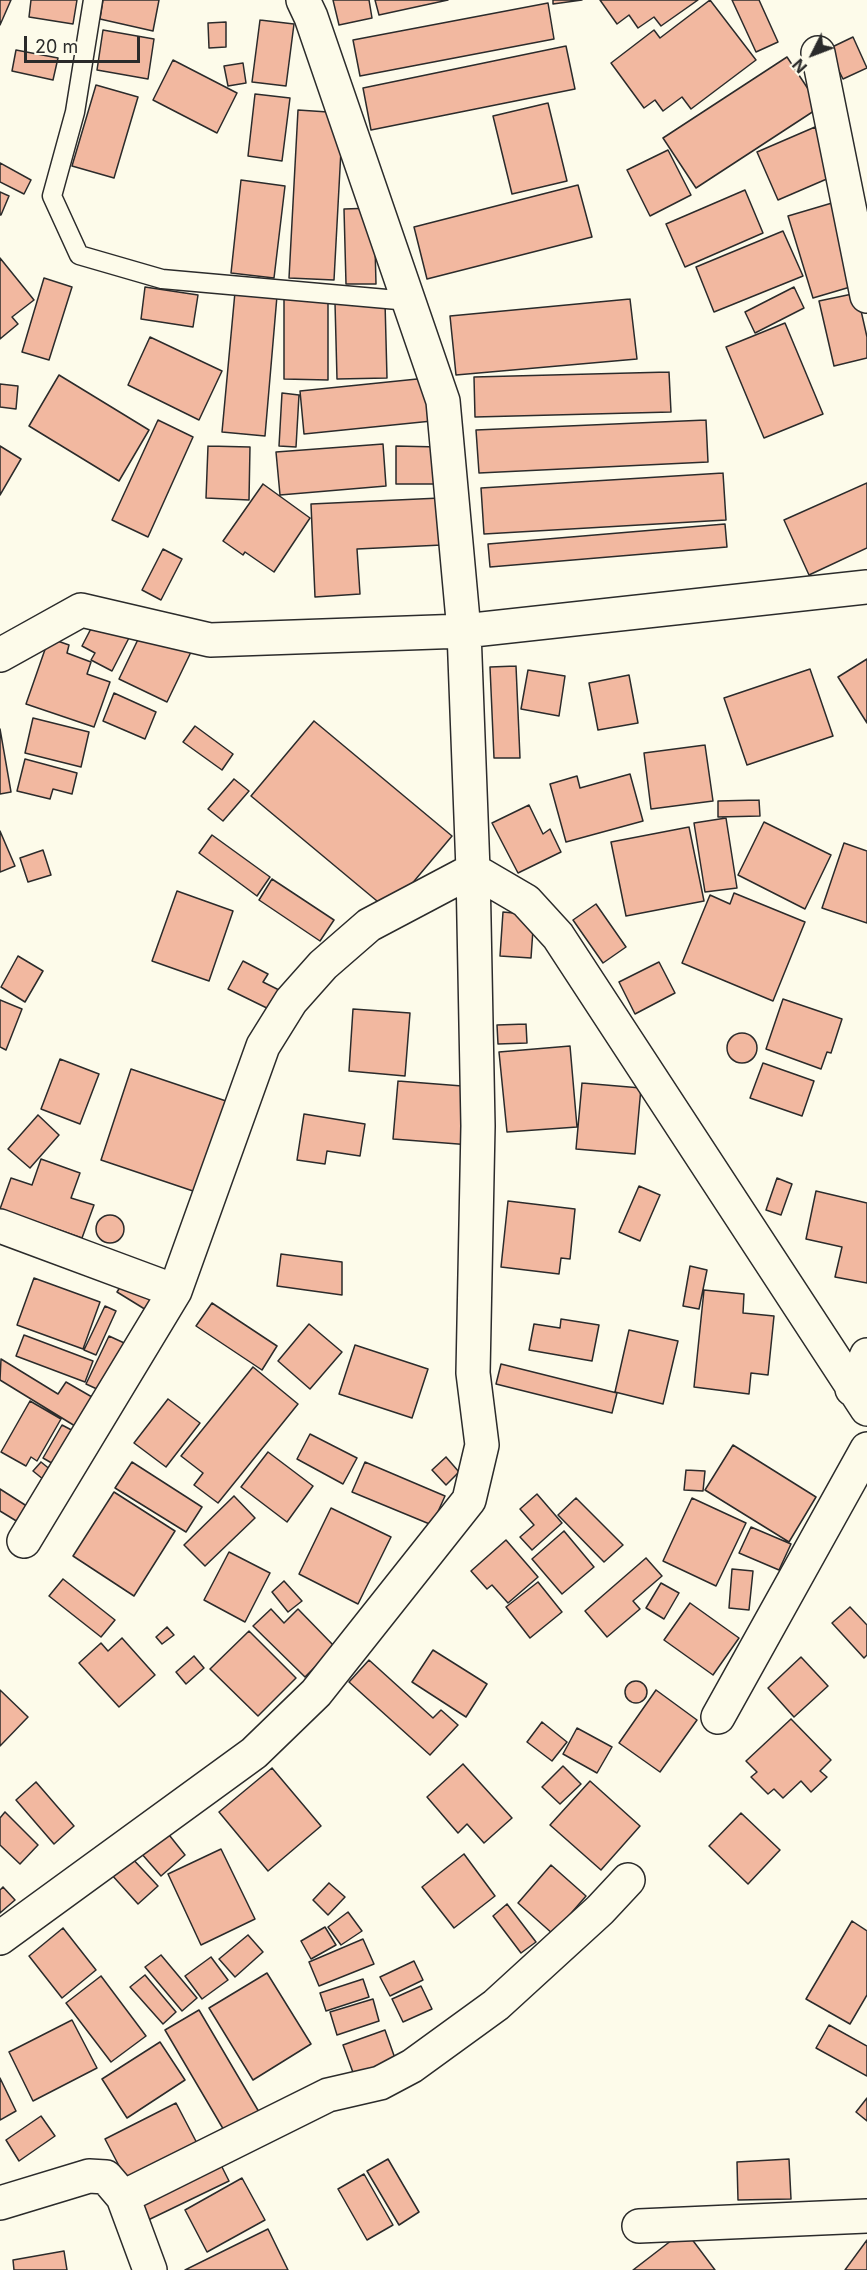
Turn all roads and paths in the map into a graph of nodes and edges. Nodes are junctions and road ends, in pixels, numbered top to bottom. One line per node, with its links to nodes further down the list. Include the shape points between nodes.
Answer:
1 (93, 0): 5 (lane, via 75,112 52,196 79,255 162,279)
2 (303, 0): 5 (street)
3 (818, 53): 4 (street)
4 (867, 296)
5 (409, 301): 7 (street, via 443,401)
6 (867, 587): 7 (street)
7 (464, 631): 8 (street, via 210,640 81,610); 9 (street)
8 (0, 655)
9 (473, 870): 11 (street, via 369,925 323,965 291,1001 263,1046); 13 (street, via 526,901 558,936); 18 (street, via 478,1125 473,1372 482,1445 469,1500 316,1693 254,1753)
10 (0, 1226): 11 (street)
11 (176, 1290): 15 (street)
12 (867, 1355): 13 (street)
13 (859, 1399)
14 (867, 1449): 16 (street)
15 (24, 1541)
16 (718, 1717)
17 (628, 1880): 19 (street, via 496,2005 412,2066 380,2083 328,2095)
18 (0, 1938)
19 (123, 2197): 20 (street, via 106,2177 89,2176); 23 (street)
20 (0, 2203)
21 (867, 2216): 22 (street)
22 (639, 2226)
23 (150, 2270)

